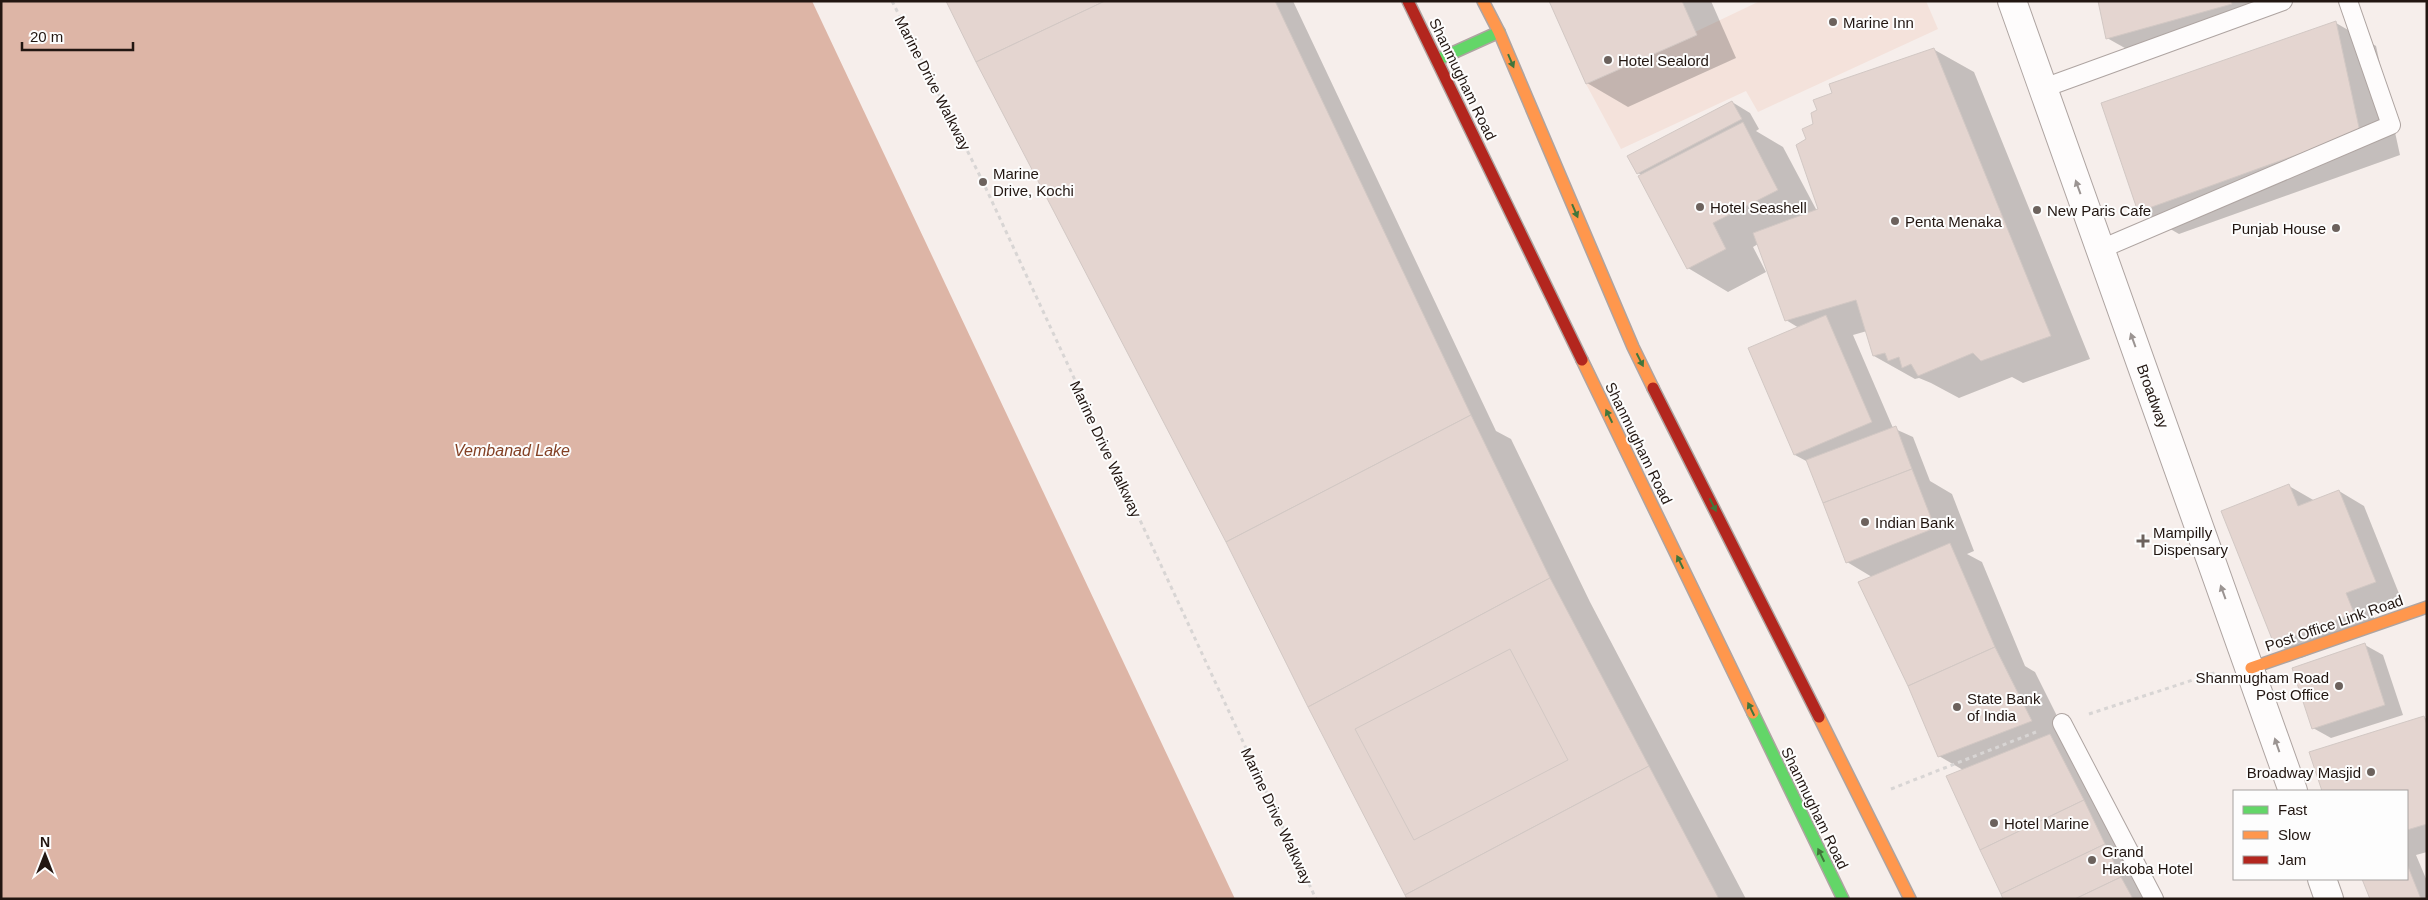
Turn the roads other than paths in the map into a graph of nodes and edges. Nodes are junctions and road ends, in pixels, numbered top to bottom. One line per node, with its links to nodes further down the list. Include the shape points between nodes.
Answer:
1 (1408, 1): 7 (main road, Shanmugham Road)
2 (1483, 1): 6 (main road)
3 (2012, 1): 8 (street, Broadway)
4 (2284, 1): 8 (lane)
5 (2348, 1): 9 (lane, via 2391,125)
6 (1499, 32): 7 (main road); 16 (main road, one-way to 16, via 1633,346)
7 (1438, 60): 15 (main road, Shanmugham Road, one-way to 7)
8 (2042, 89): 9 (street, Broadway, one-way to 8)
9 (2101, 249): 11 (street, Broadway, one-way to 9)
10 (2427, 607): 11 (main road, Post Office Link Road)
11 (2250, 668): 13 (street, Broadway, one-way to 11)
12 (2062, 723): 17 (lane)
13 (2293, 790)
14 (2322, 880): 18 (street)
15 (1843, 899)
16 (1910, 899)
17 (2154, 899)
18 (2329, 899)

